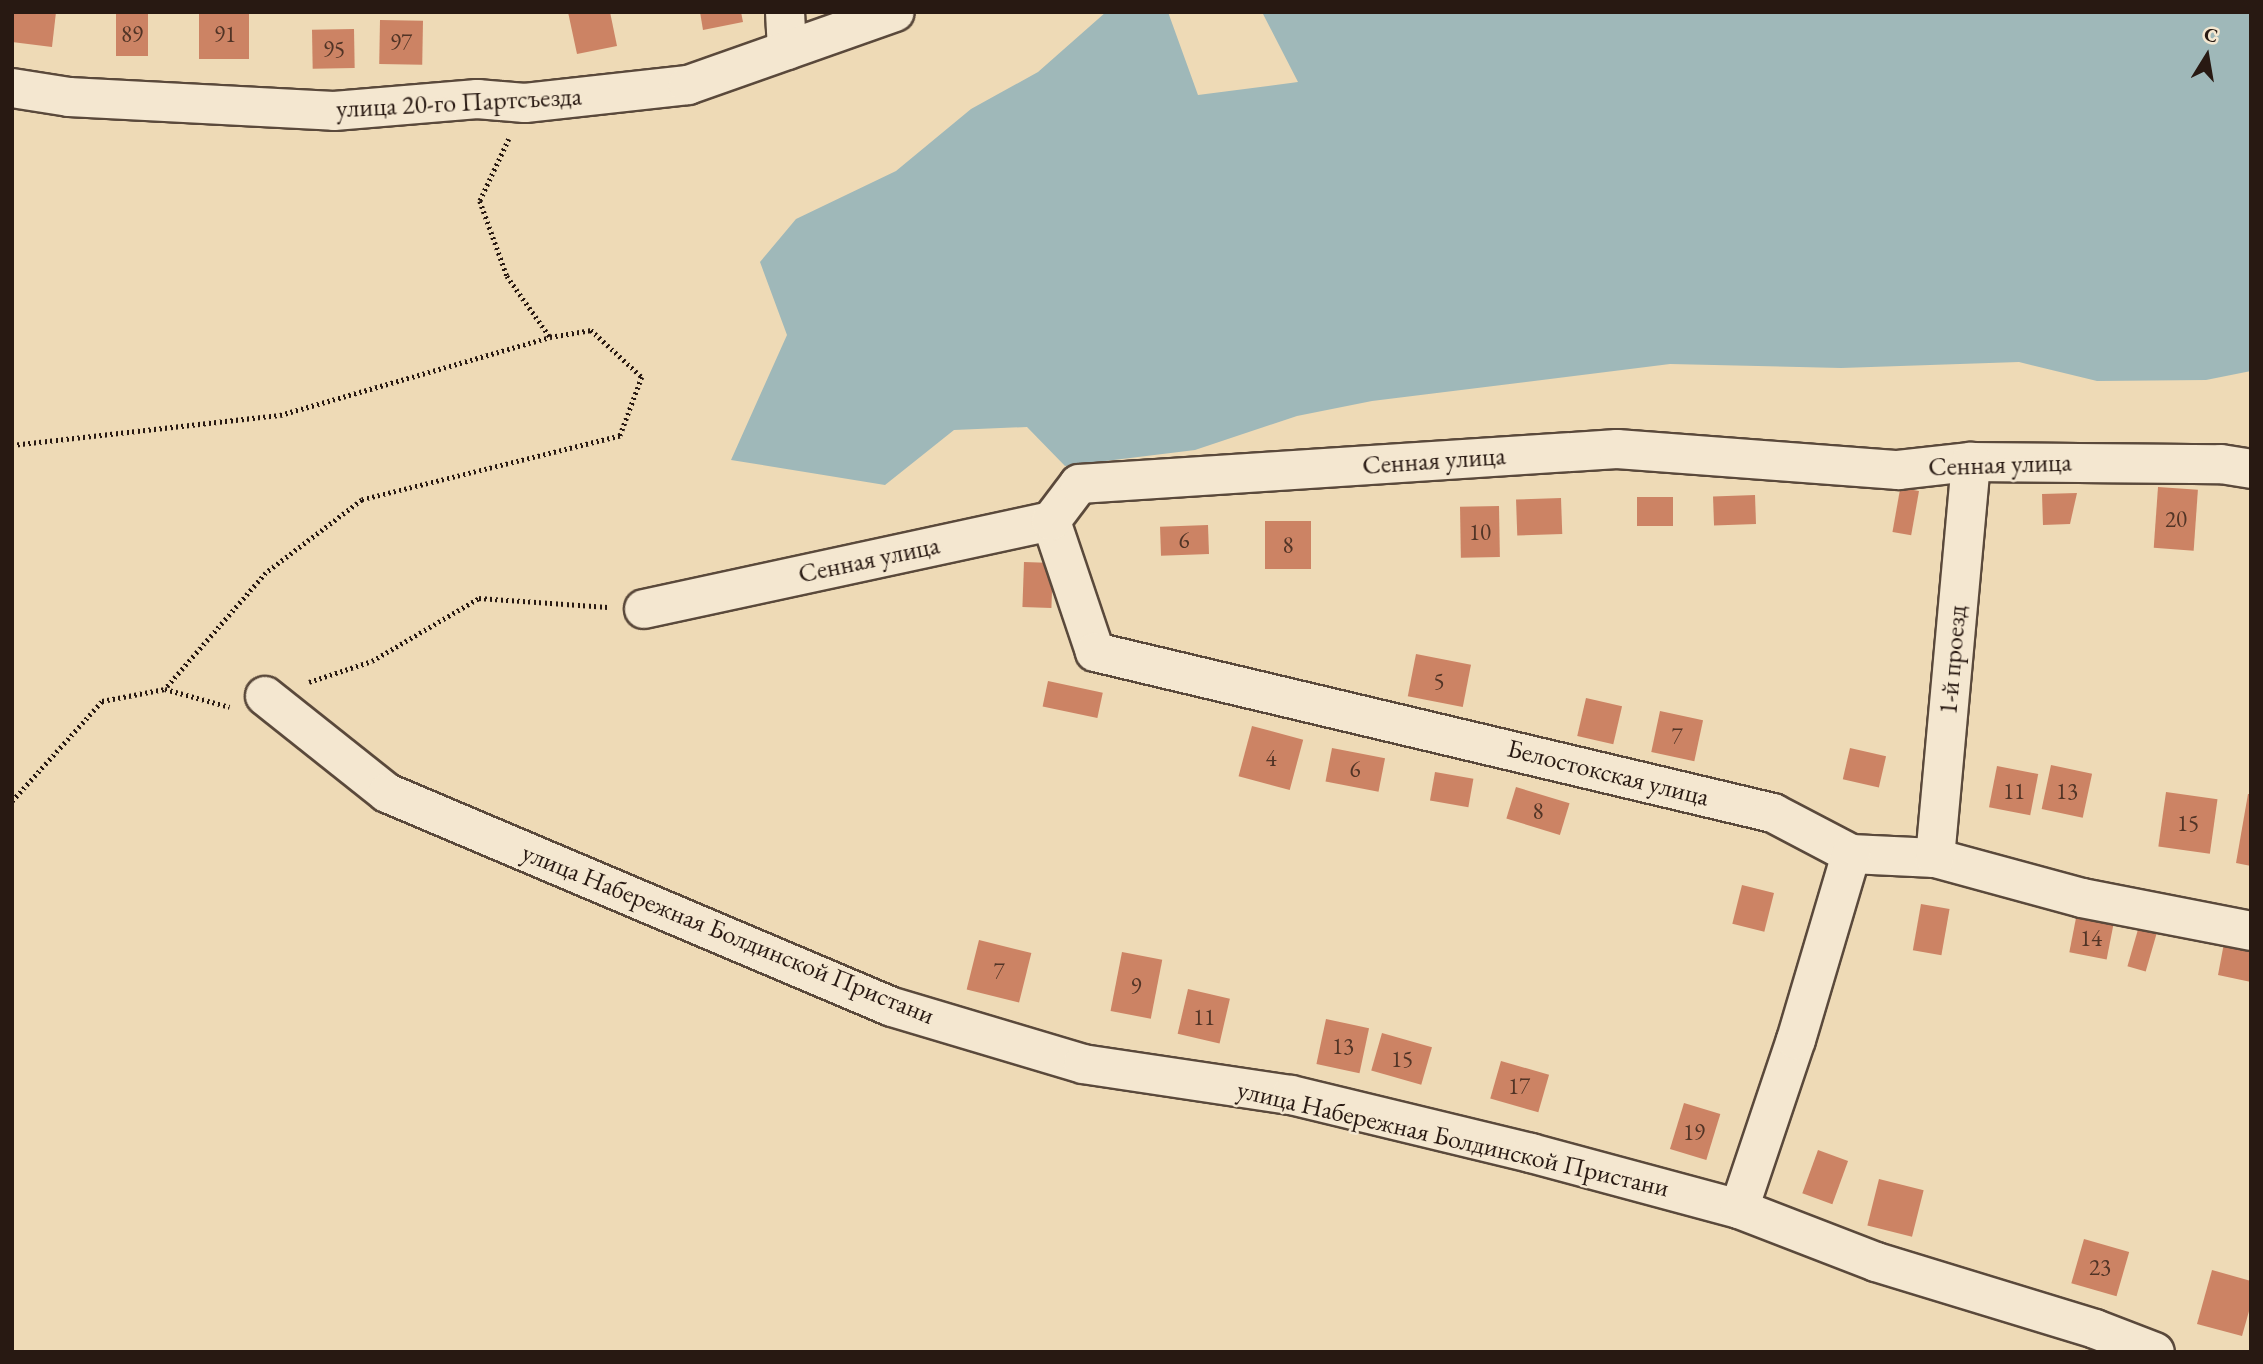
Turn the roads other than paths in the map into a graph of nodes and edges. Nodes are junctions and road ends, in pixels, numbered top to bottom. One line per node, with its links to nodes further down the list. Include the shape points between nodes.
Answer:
1 (785, 12): 3 (street)
2 (895, 12): 3 (street, улица 20-го Партсъезда)
3 (788, 50): 4 (street, улица 20-го Партсъезда, via 688,85 525,103 477,99 334,111 68,97)
4 (12, 88)
5 (1971, 462): 6 (street, Сенная улица, via 2221,464); 7 (street, Сенная улица, via 1898,470 1617,449 1562,452 1080,484); 11 (street, 1-й проезд)
6 (2251, 469)
7 (1051, 521): 8 (street, Сенная улица); 10 (street, Белостокская улица, via 1096,652 1773,813)
8 (644, 609)
9 (265, 696): 13 (street, улица Набережная Болдинской Пристани, via 387,793 892,1007 1083,1063 1291,1095)
10 (1851, 854): 11 (street, Белостокская улица); 13 (street, via 1796,1041)
11 (1934, 859): 12 (street, Белостокская улица, via 2082,898)
12 (2251, 931)
13 (1739, 1209): 14 (street, улица Набережная Болдинской Пристани, via 1876,1262)
14 (2155, 1352)

